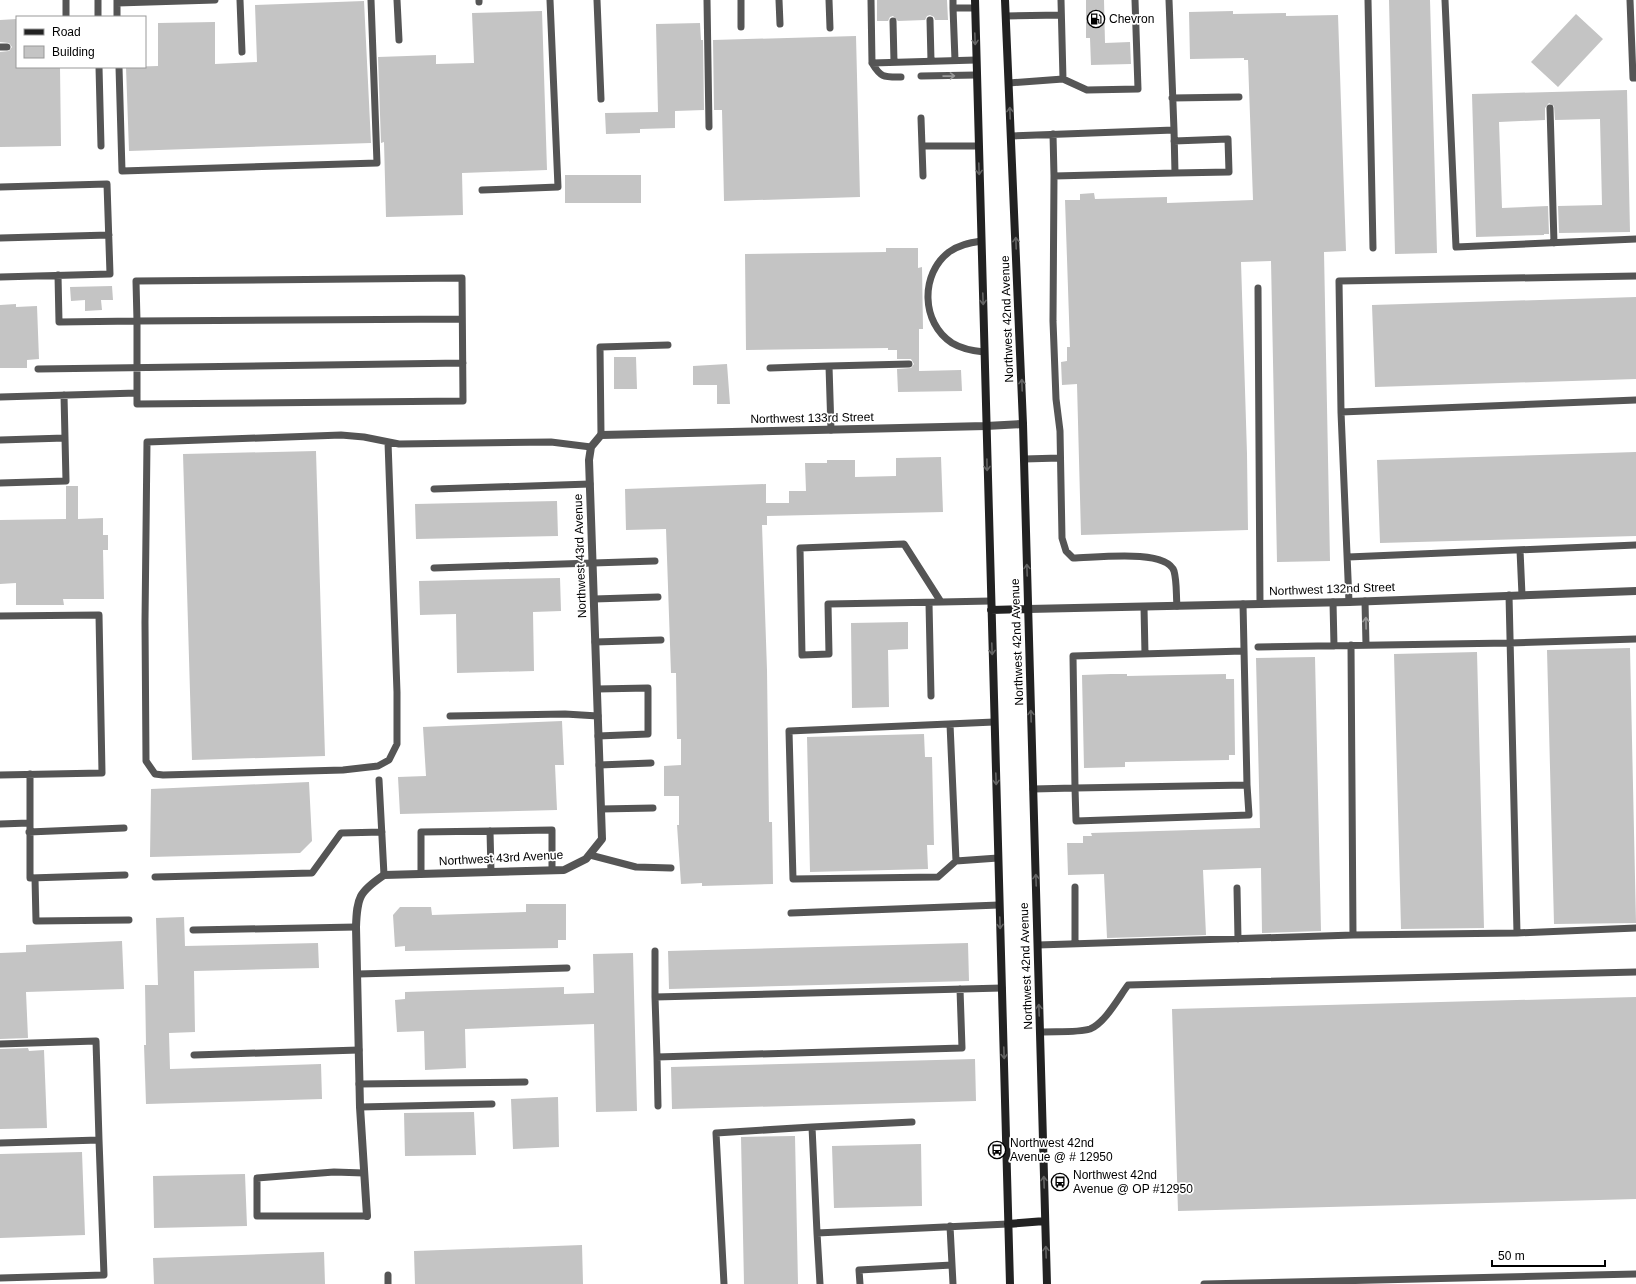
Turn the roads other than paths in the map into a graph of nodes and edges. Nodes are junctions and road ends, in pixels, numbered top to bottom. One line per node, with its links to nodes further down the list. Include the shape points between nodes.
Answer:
1 (66, 0): 26 (lane)
2 (98, 0): 27 (lane)
3 (215, 0): 22 (lane)
4 (240, 0): 36 (lane)
5 (371, 0): 43 (lane, via 377,162 122,171)
6 (397, 0): 35 (lane)
7 (550, 0): 67 (lane, via 558,186)
8 (597, 0): 52 (lane)
9 (707, 0): 55 (lane)
10 (741, 0): 33 (lane)
11 (779, 0): 32 (lane)
12 (829, 0): 34 (lane)
13 (871, 0): 41 (lane)
14 (953, 0): 24 (lane)
15 (1005, 0): 29 (main road, Northwest 42nd Avenue)
16 (1061, 0): 25 (lane)
17 (1135, 0): 48 (lane, via 1138,89 1087,90)
18 (1169, 0): 51 (lane)
19 (1368, 0): 73 (lane)
20 (1445, 0): 72 (lane, via 1456,247)
21 (1630, 0): 47 (lane, via 1633,78)
22 (117, 2): 28 (lane)
23 (975, 4): 24 (lane); 38 (main road, Northwest 42nd Avenue, one-way to 38)
24 (953, 8): 37 (lane)
25 (1061, 15): 29 (lane); 48 (lane)
26 (66, 16)
27 (98, 16)
28 (117, 16)
29 (1006, 16): 49 (main road, Northwest 42nd Avenue)
30 (930, 20): 39 (lane)
31 (893, 21): 40 (lane)
32 (780, 24)
33 (741, 27)
34 (830, 28)
35 (399, 40)
36 (242, 52)
37 (955, 60): 38 (lane); 39 (lane)
38 (976, 60): 44 (main road, Northwest 42nd Avenue)
39 (931, 61): 40 (lane)
40 (894, 62): 41 (lane)
41 (872, 63): 46 (lane, via 878,74)
42 (99, 68): 60 (lane)
43 (119, 68)
44 (976, 75): 45 (lane, one-way to 44); 62 (main road, Northwest 42nd Avenue)
45 (921, 76)
46 (901, 77)
47 (1636, 78)
48 (1063, 80): 49 (lane)
49 (1009, 83): 58 (main road, Northwest 42nd Avenue, one-way to 49)
50 (1238, 97): 51 (lane)
51 (1172, 98): 56 (lane)
52 (601, 99)
53 (1550, 108): 72 (lane)
54 (921, 118): 61 (lane)
55 (709, 127)
56 (1174, 130): 57 (lane); 59 (lane)
57 (1052, 134): 58 (lane); 65 (lane)
58 (1011, 136): 93 (main road, Northwest 42nd Avenue, one-way to 58)
59 (1174, 140): 63 (lane); 63 (lane, via 1228,139 1229,172)
60 (101, 146)
61 (922, 146): 62 (lane); 64 (lane)
62 (978, 146): 71 (main road, Northwest 42nd Avenue, one-way to 71)
63 (1175, 173): 65 (lane)
64 (923, 176)
65 (1054, 176): 101 (lane, via 1053,321)
66 (0, 187): 68 (lane, via 107,184)
67 (482, 190)
68 (108, 235): 69 (lane); 74 (lane, via 110,274)
69 (0, 238)
70 (1636, 239): 72 (lane)
71 (981, 241): 81 (main road, Northwest 42nd Avenue, one-way to 81); 81 (lane, via 964,244 949,253 937,265 930,281 927,298 931,315 939,330 951,342 967,350)
72 (1554, 243)
73 (1373, 248)
74 (58, 275): 76 (lane); 79 (lane, via 58,322)
75 (1636, 276): 92 (lane, via 1338,281)
76 (0, 277)
77 (1258, 288): 124 (lane)
78 (462, 319): 79 (lane); 79 (lane, via 462,278 136,281); 82 (lane)
79 (137, 321): 85 (lane)
80 (668, 345): 96 (lane, via 600,347)
81 (984, 352): 94 (main road, Northwest 42nd Avenue)
82 (463, 363): 85 (lane); 88 (lane, via 463,401 138,404)
83 (909, 364): 84 (lane)
84 (829, 366): 86 (lane); 95 (lane)
85 (137, 367): 87 (lane); 88 (lane)
86 (770, 368)
87 (38, 369)
88 (137, 393): 89 (lane)
89 (64, 395): 90 (lane); 97 (lane)
90 (0, 397)
91 (1636, 400): 92 (lane)
92 (1341, 412): 108 (lane)
93 (1023, 424): 94 (street, Northwest 133rd Street); 102 (main road, Northwest 42nd Avenue)
94 (986, 426): 95 (street, Northwest 133rd Street); 117 (main road, Northwest 42nd Avenue, one-way to 117)
95 (831, 430): 96 (street, Northwest 133rd Street)
96 (601, 436): 100 (street)
97 (65, 438): 98 (lane); 103 (lane, via 66,481)
98 (0, 440)
99 (388, 442): 99 (lane, via 341,435 147,442 146,761 155,774 343,770 378,766 389,760 397,744 397,692); 100 (lane, via 551,442)
100 (591, 447): 104 (street, Northwest 43rd Avenue)
101 (1060, 458): 102 (lane); 125 (lane, via 1062,538 1066,551 1073,558 1149,556 1165,561 1173,570)
102 (1024, 460): 127 (main road, Northwest 42nd Avenue, one-way to 102)
103 (0, 482)
104 (590, 484): 105 (lane); 110 (street, Northwest 43rd Avenue)
105 (434, 489)
106 (1636, 545): 107 (lane)
107 (1520, 550): 108 (lane); 114 (lane)
108 (1348, 556): 121 (lane)
109 (655, 560): 110 (lane)
110 (592, 563): 111 (lane); 116 (street, Northwest 43rd Avenue)
111 (434, 568)
112 (1636, 591): 114 (street, Northwest 132nd Street)
113 (1509, 595): 114 (street, Northwest 132nd Street); 118 (street, Northwest 132nd Street); 133 (lane)
114 (1522, 595)
115 (658, 597): 116 (lane)
116 (594, 599): 132 (street, Northwest 43rd Avenue)
117 (991, 601): 119 (lane); 128 (main road, Northwest 42nd Avenue)
118 (1365, 601): 121 (street, Northwest 132nd Street); 135 (lane, one-way to 118)
119 (941, 602): 122 (lane); 122 (lane, via 904,544 800,548 802,655 829,654 828,604)
120 (1333, 602): 121 (street, Northwest 132nd Street); 124 (street, Northwest 132nd Street); 136 (lane)
121 (1349, 602)
122 (929, 603): 141 (lane)
123 (1243, 604): 124 (street, Northwest 132nd Street); 125 (street, Northwest 132nd Street); 138 (lane)
124 (1260, 604)
125 (1176, 606): 126 (street, Northwest 132nd Street)
126 (1144, 607): 127 (street, Northwest 132nd Street); 139 (lane)
127 (1028, 609): 128 (main road); 154 (main road, Northwest 42nd Avenue, one-way to 127)
128 (991, 610): 144 (main road, Northwest 42nd Avenue, one-way to 144)
129 (0, 616): 149 (lane, via 99,615 102,773)
130 (1636, 639): 133 (lane)
131 (661, 640): 132 (lane)
132 (595, 642): 140 (street, Northwest 43rd Avenue)
133 (1510, 643): 135 (lane); 182 (lane)
134 (1350, 645): 135 (lane); 136 (lane); 183 (lane)
135 (1366, 645)
136 (1334, 646): 137 (lane)
137 (1258, 647)
138 (1243, 651): 139 (lane); 152 (lane)
139 (1145, 654): 153 (lane, via 1073,656)
140 (597, 689): 143 (street, Northwest 43rd Avenue); 146 (lane, via 648,688 648,734)
141 (932, 696)
142 (450, 716): 143 (lane)
143 (598, 716): 146 (street, Northwest 43rd Avenue)
144 (994, 722): 145 (lane); 164 (main road, Northwest 42nd Avenue, one-way to 164)
145 (950, 724): 165 (lane); 165 (lane, via 789,731 792,879 938,877)
146 (598, 736): 148 (street, Northwest 43rd Avenue)
147 (651, 763): 148 (lane)
148 (599, 765): 156 (street, Northwest 43rd Avenue)
149 (30, 774): 150 (lane); 157 (lane)
150 (0, 775)
151 (379, 780): 162 (lane)
152 (1247, 785): 153 (lane); 153 (lane, via 1249,815 1076,821)
153 (1075, 788): 154 (lane)
154 (1033, 789): 186 (main road, Northwest 42nd Avenue, one-way to 154)
155 (653, 808): 156 (lane)
156 (601, 809): 163 (street, Northwest 43rd Avenue, via 602,839)
157 (29, 823): 158 (lane); 161 (lane)
158 (0, 824)
159 (124, 828): 161 (lane)
160 (490, 831): 167 (lane, via 552,830); 168 (lane); 169 (lane, via 421,832)
161 (29, 832): 172 (lane, via 30,878)
162 (382, 832): 171 (lane); 173 (lane, via 341,833 312,873)
163 (590, 855): 166 (lane, via 636,868); 167 (street, Northwest 43rd Avenue, via 564,870)
164 (998, 858): 165 (lane); 176 (main road, Northwest 42nd Avenue)
165 (956, 861)
166 (671, 868)
167 (552, 870): 168 (street, Northwest 43rd Avenue)
168 (491, 872): 169 (street, Northwest 43rd Avenue)
169 (422, 874): 171 (street, Northwest 43rd Avenue)
170 (125, 875): 172 (lane)
171 (384, 875): 179 (street, via 367,886 357,903)
172 (35, 878): 178 (lane, via 36,921)
173 (155, 878)
174 (1075, 887): 185 (lane)
175 (1237, 888): 184 (lane)
176 (999, 905): 177 (lane); 191 (main road, Northwest 42nd Avenue, one-way to 191)
177 (790, 913)
178 (129, 920)
179 (356, 926): 181 (lane); 190 (street)
180 (1636, 928): 182 (lane)
181 (193, 930)
182 (1517, 933): 183 (lane)
183 (1353, 935): 184 (lane)
184 (1238, 939): 185 (lane)
185 (1075, 944): 186 (lane)
186 (1038, 945): 194 (main road, Northwest 42nd Avenue, one-way to 186)
187 (655, 951): 193 (lane)
188 (567, 968): 190 (lane)
189 (1636, 972): 194 (lane, via 1128,985 1109,1012 1090,1029)
190 (358, 974): 196 (street)
191 (1002, 988): 192 (lane); 211 (main road, Northwest 42nd Avenue, one-way to 211)
192 (960, 989): 193 (lane); 198 (lane, via 962,1048)
193 (655, 997): 198 (lane)
194 (1040, 1032): 210 (main road, Northwest 42nd Avenue, one-way to 194)
195 (0, 1044): 206 (lane, via 96,1041)
196 (359, 1050): 197 (lane); 200 (street)
197 (194, 1055)
198 (657, 1057): 202 (lane)
199 (525, 1082): 200 (lane)
200 (360, 1084): 203 (street)
201 (492, 1104): 203 (lane)
202 (658, 1106)
203 (360, 1107): 208 (street)
204 (912, 1122): 205 (lane)
205 (812, 1127): 213 (lane); 219 (lane, via 716,1133)
206 (99, 1140): 207 (lane); 217 (lane, via 104,1275)
207 (0, 1143)
208 (364, 1173): 209 (street); 209 (lane, via 334,1172 257,1178 256,1216)
209 (367, 1216)
210 (1045, 1221): 211 (main road); 224 (main road, Northwest 42nd Avenue, one-way to 210)
211 (1008, 1224): 212 (lane); 223 (main road, Northwest 42nd Avenue)
212 (950, 1226): 213 (lane); 214 (lane)
213 (817, 1233): 220 (lane)
214 (952, 1265): 221 (lane, via 859,1270); 222 (lane)
215 (1636, 1274): 225 (lane)
216 (388, 1275): 218 (lane)
217 (0, 1278)
218 (388, 1284)
219 (724, 1284)
220 (820, 1284)
221 (860, 1284)
222 (953, 1284)
223 (1010, 1284)
224 (1047, 1284)
225 (1204, 1284)

